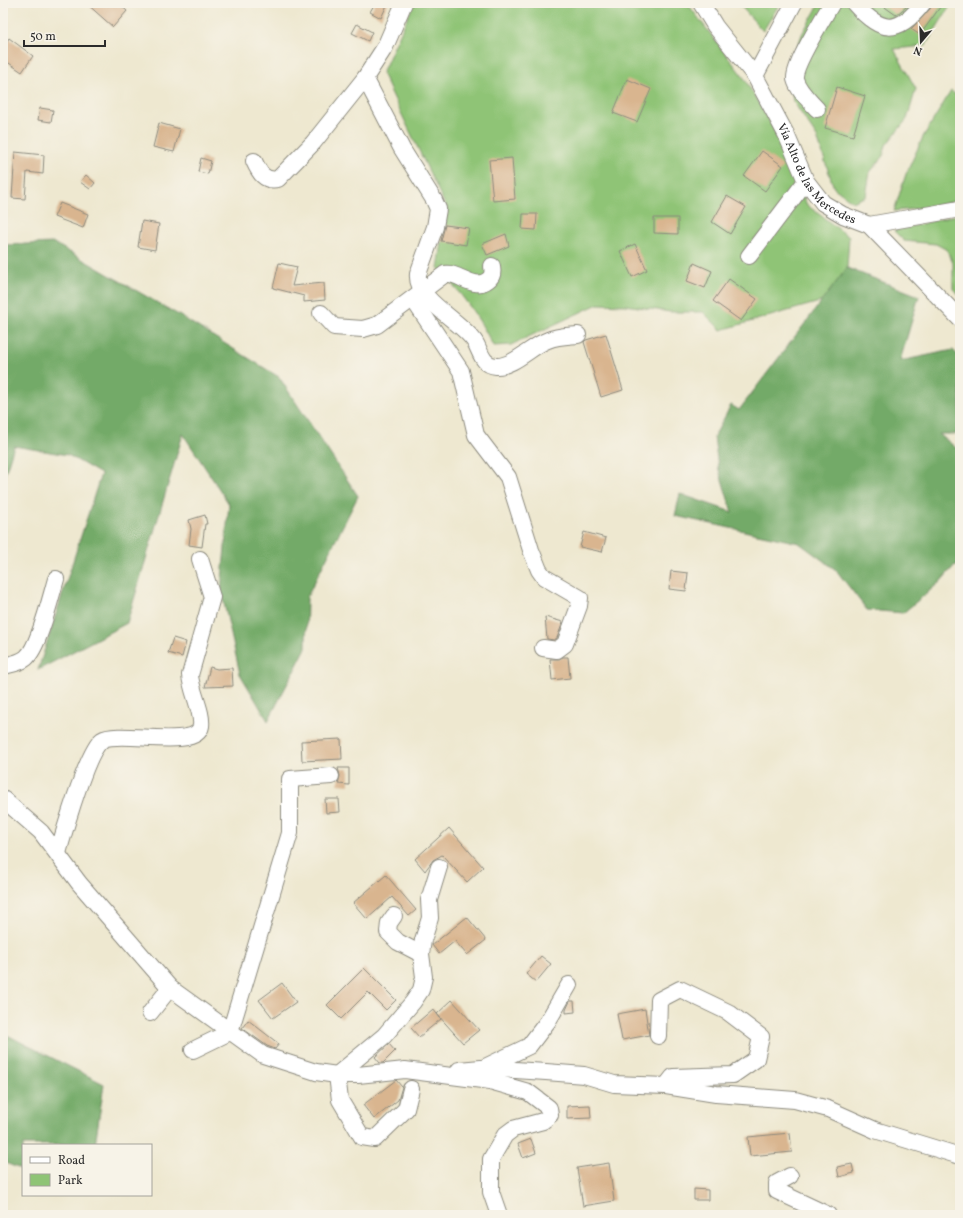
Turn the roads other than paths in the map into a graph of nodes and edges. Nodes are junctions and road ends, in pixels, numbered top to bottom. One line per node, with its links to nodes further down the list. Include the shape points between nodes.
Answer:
1 (404, 3): 8 (street, via 385,47)
2 (701, 3): 7 (street, Vía Alto de las Mercedes, via 715,26)
3 (794, 3): 7 (street)
4 (832, 3): 9 (street, via 801,58 795,79 806,98)
5 (854, 3): 6 (street, via 871,21 890,26 906,22)
6 (923, 3)
7 (755, 76): 11 (street, Vía Alto de las Mercedes, via 786,134)
8 (365, 78): 10 (street, via 313,143 278,178 271,180 262,176); 16 (street, via 438,210 418,274)
9 (817, 109)
10 (254, 161)
11 (806, 181): 13 (street, Vía Alto de las Mercedes, via 823,203 843,215); 14 (street)
12 (960, 209): 13 (street)
13 (869, 225): 18 (street, Vía Alto de las Mercedes)
14 (749, 256)
15 (492, 266): 16 (street, via 491,277 486,282 471,282 445,274)
16 (418, 296): 17 (street, via 377,325 363,329 334,327); 19 (street, via 467,332 476,343 480,356 492,365 504,365 549,339); 22 (street, via 462,371 476,436 508,477 539,570 544,577 580,598 565,644 557,650)
17 (321, 313)
18 (960, 319)
19 (578, 335)
20 (200, 559): 26 (street, via 212,597 190,675 201,726 196,733 179,738 110,736 99,743 86,768)
21 (56, 578): 23 (street, via 44,620 30,655 19,662)
22 (544, 648)
23 (3, 666)
24 (331, 776): 33 (street, via 290,779 290,833)
25 (3, 800): 26 (street, via 42,832)
26 (58, 853): 31 (street, via 79,883)
27 (440, 867): 29 (street, via 429,900 430,918)
28 (394, 916): 29 (street, via 388,932 398,942)
29 (421, 954): 38 (street, via 424,977 421,990 413,1002 384,1036)
30 (569, 985): 36 (street, via 548,1021 529,1046)
31 (170, 988): 32 (street); 33 (street)
32 (150, 1013)
33 (230, 1032): 35 (street); 38 (street, via 263,1055 316,1072)
34 (658, 1036): 39 (street, via 659,1000 680,989 728,1012 761,1037 756,1059 733,1075 673,1077)
35 (193, 1050)
36 (481, 1068): 37 (street); 39 (street, via 584,1075 614,1084)
37 (428, 1073): 38 (street, via 405,1070); 43 (street, via 490,1081 528,1092 549,1108 550,1115 543,1121 513,1129 505,1135 491,1159 491,1192)
38 (337, 1075): 40 (street, via 340,1100 362,1137 376,1139 406,1109)
39 (666, 1086): 41 (street, via 716,1094 795,1100 828,1109 875,1130)
40 (411, 1089)
41 (960, 1156)
42 (790, 1176): 44 (street, via 777,1182 777,1192)
43 (499, 1215)
44 (828, 1215)

